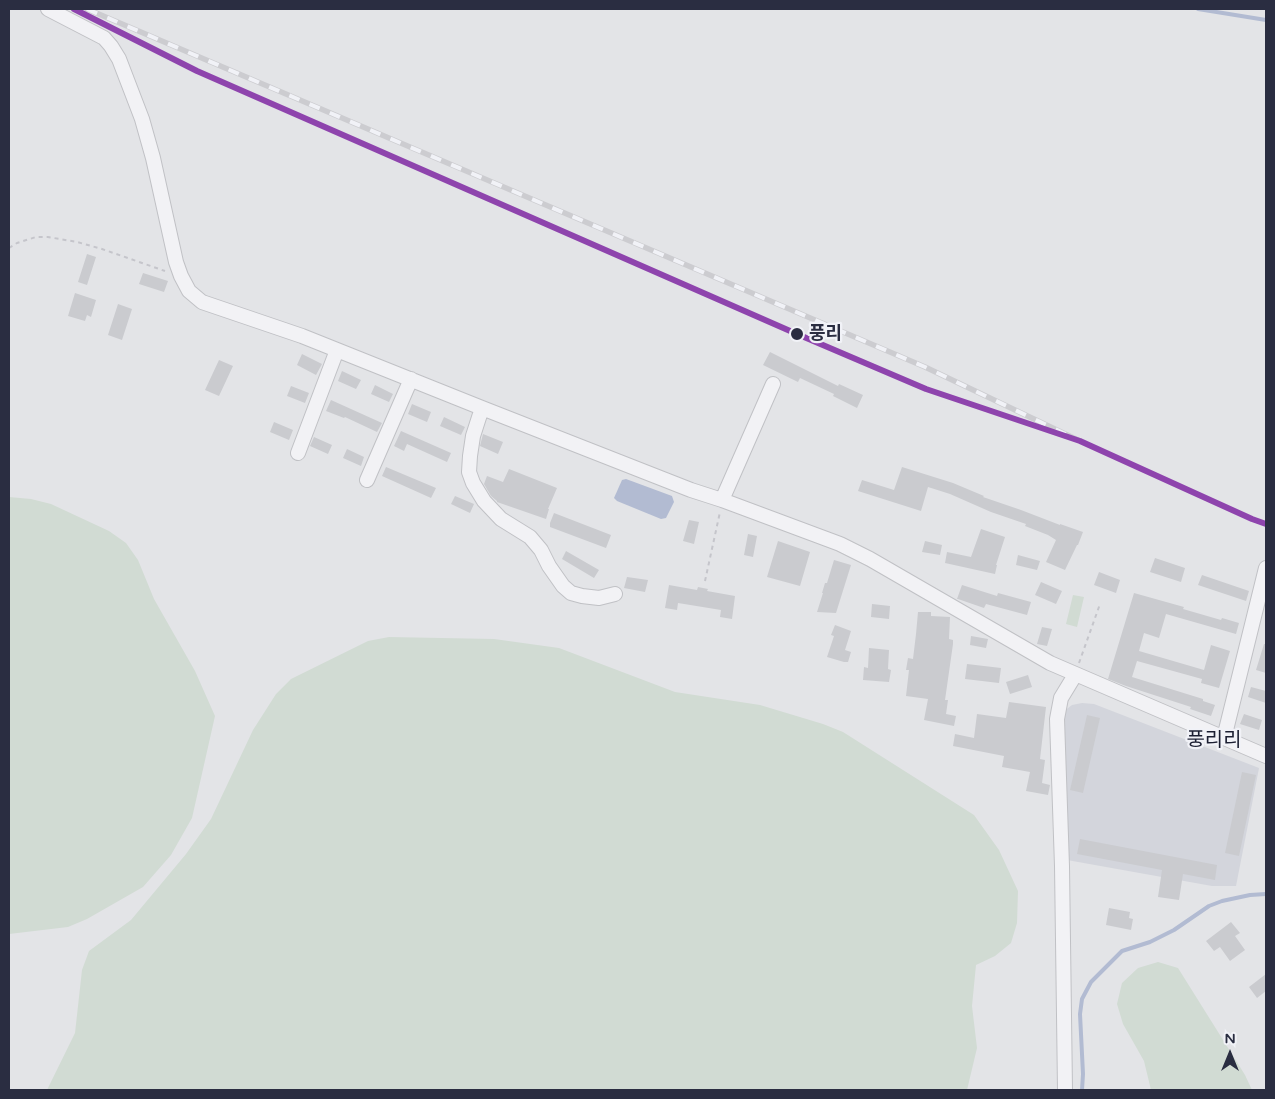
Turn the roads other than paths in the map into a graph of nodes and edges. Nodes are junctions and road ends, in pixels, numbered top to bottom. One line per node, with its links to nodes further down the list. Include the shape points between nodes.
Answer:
1 (48, 9): 2 (street, via 104,38 119,58 142,119 176,262 189,291 202,302)
2 (338, 350): 3 (street); 6 (street)
3 (411, 379): 5 (street); 7 (street)
4 (773, 384): 8 (street)
5 (482, 408): 8 (street); 10 (street, via 473,436 469,472 484,500 501,519 530,537 571,593 599,598)
6 (298, 452)
7 (367, 480)
8 (722, 500): 11 (street, via 840,544)
9 (1265, 576): 12 (street)
10 (615, 594)
11 (1075, 675): 12 (street); 14 (street, via 1061,698 1057,719)
12 (1224, 738): 13 (street)
13 (1266, 756)
14 (1065, 1090)

